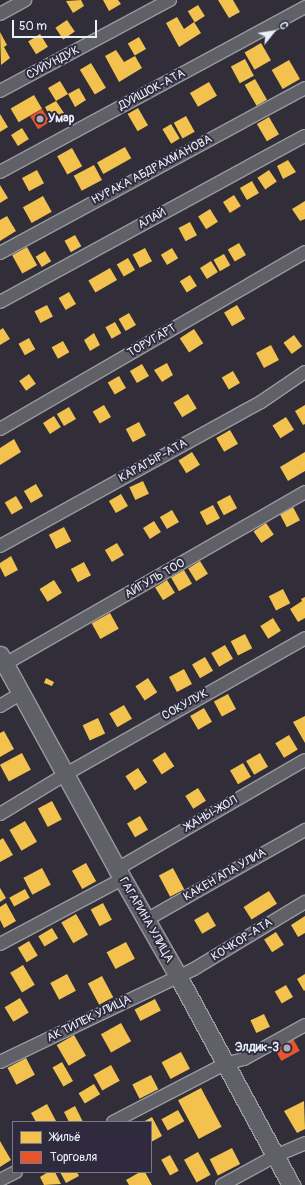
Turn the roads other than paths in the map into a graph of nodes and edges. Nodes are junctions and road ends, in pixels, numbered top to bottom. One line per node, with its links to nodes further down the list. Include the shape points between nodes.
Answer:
1 (25, 0): 4 (street)
2 (170, 0): 6 (street, СУЙУНДУК)
3 (305, 7): 8 (street, ДУЙШОК-АТА)
4 (0, 14)
5 (305, 88): 10 (street, НУРАКА АБДРАХМАНОВА)
6 (0, 91)
7 (305, 136): 11 (street, АЛАЙ)
8 (0, 172)
9 (305, 252): 13 (street, ТОРУГАРТ)
10 (0, 253)
11 (0, 302)
12 (305, 372): 15 (street, КАРАГЫР-АТА, via 261,402)
13 (0, 429)
14 (305, 492): 17 (street, АЙГУЛЬ ТОО)
15 (0, 546)
16 (305, 638): 21 (street, СОКУЛУК)
17 (3, 659): 18 (main road, ГАГАРИНА УЛИЦА)
18 (22, 693): 19 (street); 21 (main road, ГАГАРИНА УЛИЦА)
19 (0, 706)
20 (305, 760): 24 (street, ЖАНЫ-ЖОЛ)
21 (66, 774): 22 (street, СОКУЛУК); 24 (main road, ГАГАРИНА УЛИЦА)
22 (0, 814)
23 (305, 830): 26 (street, КАКЕН АПА УЛИА)
24 (119, 874): 26 (main road, ГАГАРИНА УЛИЦА); 27 (street, ЖАНЫ-ЖОЛ)
25 (305, 902): 28 (street, КОЧКОР-АТА, via 194,969)
26 (146, 920): 28 (main road, ГАГАРИНА УЛИЦА)
27 (0, 944)
28 (178, 976): 30 (street, АК ТИЛЕК УЛИЦА); 31 (main road, ГАГАРИНА УЛИЦА)
29 (305, 1025): 31 (street, via 244,1059)
30 (0, 1062)
31 (225, 1064): 32 (street); 34 (main road, ГАГАРИНА УЛИЦА)
32 (115, 1121)
33 (305, 1143): 34 (street)
34 (275, 1156): 37 (street); 38 (main road, ГАГАРИНА УЛИЦА)
35 (14, 1173): 36 (street)
36 (0, 1180)
37 (222, 1185)
38 (291, 1185)

